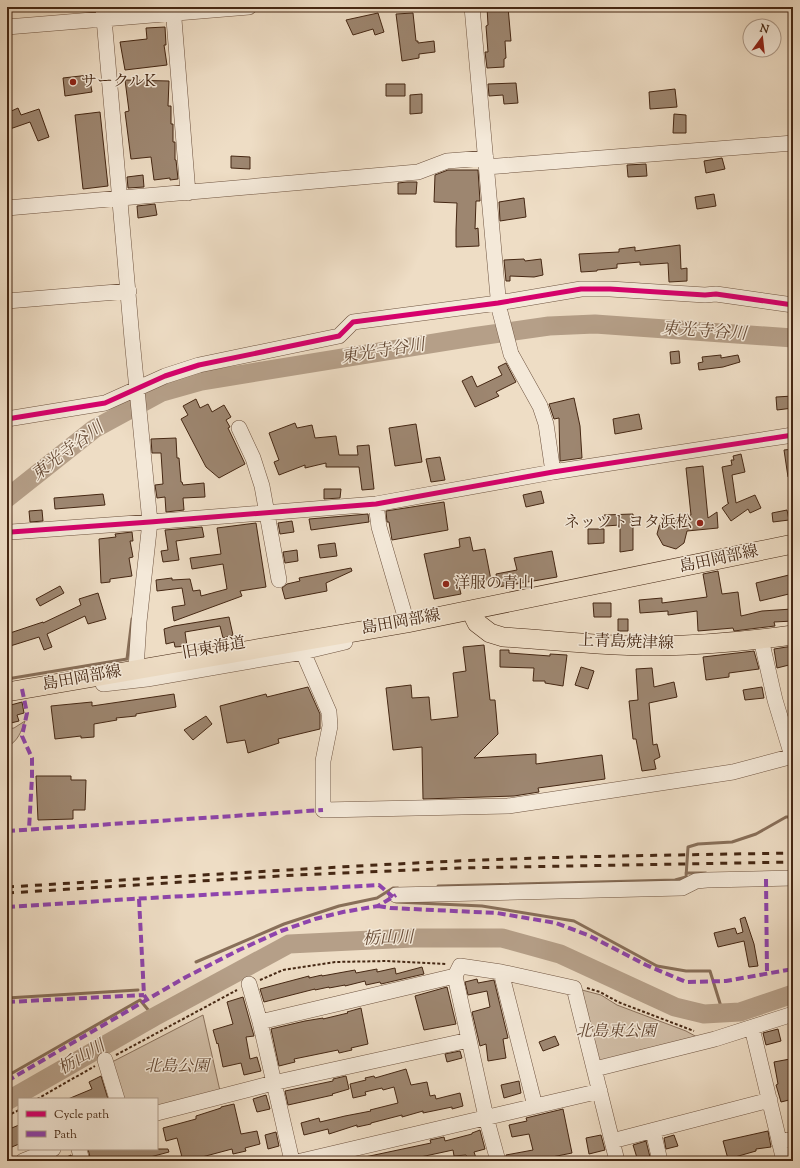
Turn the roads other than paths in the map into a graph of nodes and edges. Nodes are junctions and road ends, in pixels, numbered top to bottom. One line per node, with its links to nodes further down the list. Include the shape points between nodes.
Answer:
1 (249, 7): 3 (street)
2 (472, 7): 8 (street)
3 (213, 9): 4 (street)
4 (173, 10): 5 (street); 9 (street)
5 (104, 13): 6 (street); 10 (street)
6 (7, 27)
7 (793, 143): 8 (street)
8 (486, 163): 9 (street, via 447,161 418,172); 14 (street)
9 (188, 193): 10 (street)
10 (120, 198): 11 (street); 12 (street)
11 (7, 208)
12 (129, 292): 13 (street); 16 (street)
13 (7, 301)
14 (498, 305): 15 (street, via 581,289 716,294); 16 (street, via 353,322 339,336 198,365 165,376); 20 (street, via 510,354 540,406 546,424)
15 (793, 305)
16 (138, 391): 17 (street, via 105,403); 23 (street)
17 (7, 419)
18 (239, 428): 22 (street, via 253,458)
19 (793, 435): 20 (street)
20 (553, 472): 21 (street)
21 (376, 504): 22 (street); 28 (street, via 379,527)
22 (267, 513): 23 (street); 26 (street)
23 (150, 522): 24 (street); 32 (street)
24 (7, 533)
25 (793, 544): 27 (main road, 島田岡部線)
26 (279, 580)
27 (471, 610): 28 (main road, 島田岡部線); 30 (main road, 上青島焼津線, via 477,623 490,633 503,637 657,646)
28 (407, 623): 31 (street, 旧東海道); 32 (main road, 島田岡部線)
29 (793, 635): 30 (main road, 上青島焼津線)
30 (761, 639): 34 (street, via 775,700)
31 (303, 652): 33 (street, 旧東海道, via 147,679); 34 (street, via 329,712 330,726 323,761 323,810 508,806 734,772)
32 (136, 669): 33 (main road, 島田岡部線)
33 (15, 690)
34 (792, 756)
35 (793, 878): 36 (street, via 707,880 696,881 682,888)
36 (396, 895)
37 (457, 971): 38 (street); 41 (street); 43 (street)
38 (501, 972): 45 (street, via 574,988); 50 (street)
39 (249, 984): 41 (street)
40 (793, 1014): 42 (street)
41 (260, 1022): 46 (street)
42 (752, 1028): 45 (street); 49 (street)
43 (469, 1040): 46 (street); 52 (street)
44 (105, 1060): 48 (street)
45 (595, 1069): 47 (street)
46 (273, 1083): 51 (street); 60 (street)
47 (600, 1091): 50 (street); 55 (street)
48 (117, 1098)
49 (770, 1100): 53 (street); 54 (street)
50 (535, 1106): 52 (street)
51 (158, 1112)
52 (486, 1117): 61 (street); 62 (street)
53 (653, 1131): 55 (street); 64 (street)
54 (786, 1140): 65 (street)
55 (612, 1141): 63 (street)
56 (50, 1150): 58 (street)
57 (79, 1150): 59 (street)
58 (23, 1161)
59 (82, 1161)
60 (292, 1161)
61 (301, 1161)
62 (498, 1161)
63 (617, 1161)
64 (660, 1161)
65 (784, 1161)

